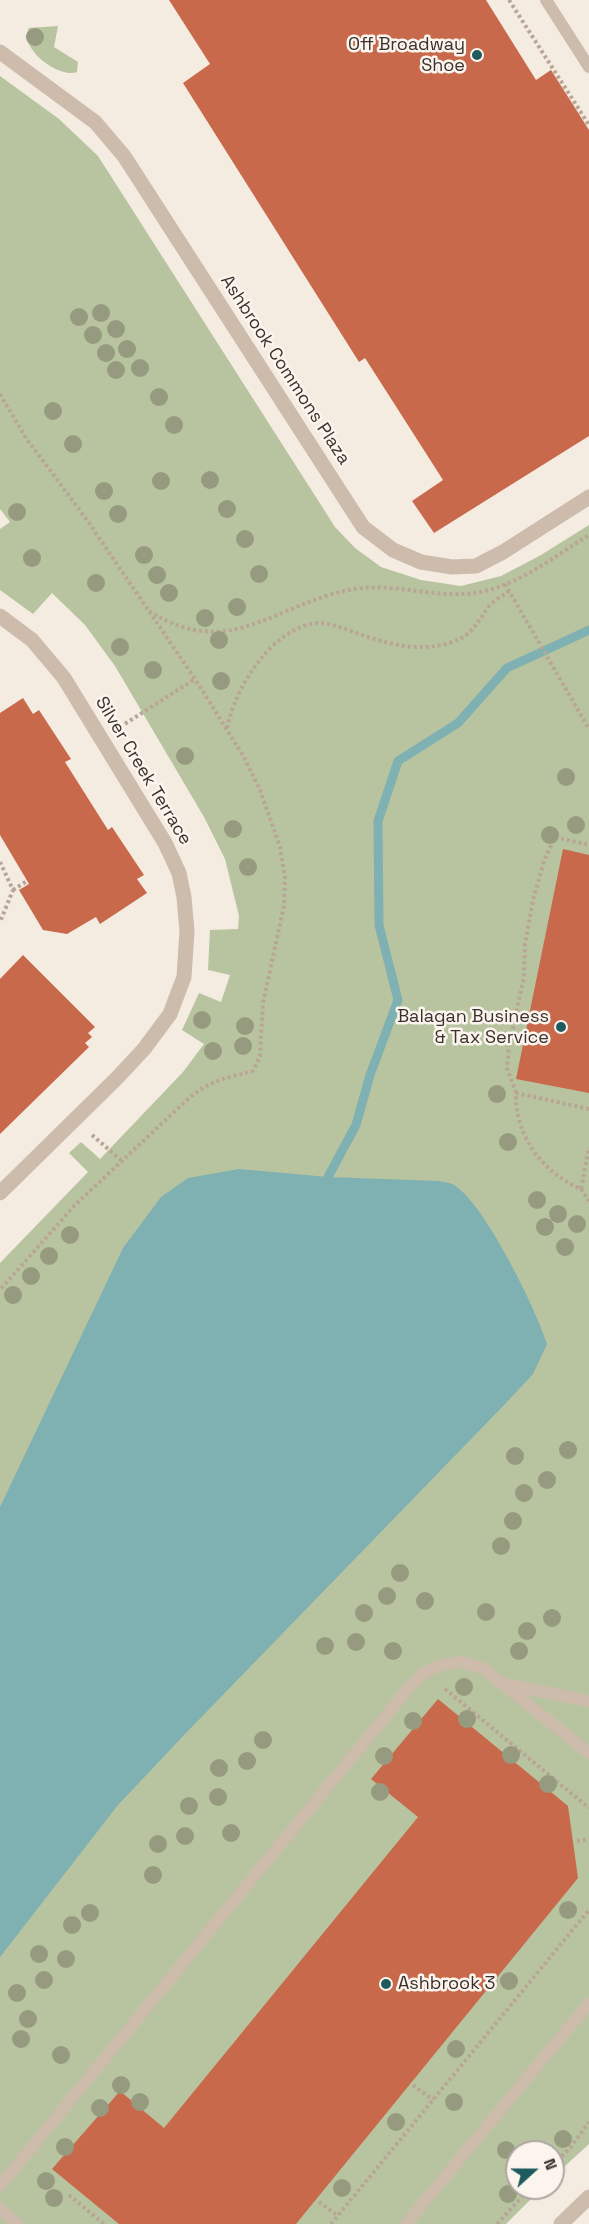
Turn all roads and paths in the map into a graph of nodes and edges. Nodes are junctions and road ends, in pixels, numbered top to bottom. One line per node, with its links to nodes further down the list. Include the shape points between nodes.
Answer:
1 (509, 0): 5 (path)
2 (546, 0): 4 (lane)
3 (0, 52): 6 (street, Ashbrook Commons Plaza, via 95,122 124,156 363,527 393,550 421,562 476,566)
4 (589, 67)
5 (589, 125)
6 (589, 497)
7 (589, 535): 8 (path)
8 (505, 584): 9 (path); 10 (path, via 467,595 391,588 336,592 231,632 180,628)
9 (508, 591): 13 (path); 14 (path, via 491,604 474,629 450,643 399,645 316,623 295,630 274,644 260,660 238,695)
10 (147, 610)
11 (0, 616): 15 (street, Silver Creek Terrace, via 32,640)
12 (195, 679): 15 (path)
13 (588, 726)
14 (226, 729)
15 (102, 738): 25 (street, Silver Creek Terrace, via 179,873 187,930 184,976 170,1014 144,1048)
16 (589, 845): 21 (path, via 555,837 542,869 528,924 524,978 509,1046 507,1068)
17 (0, 862): 19 (path)
18 (27, 881): 19 (path)
19 (13, 890): 20 (path)
20 (0, 922)
21 (516, 1093): 22 (path); 24 (path, via 518,1119 532,1150 554,1174)
22 (589, 1109)
23 (589, 1147): 24 (path)
24 (580, 1190): 26 (path)
25 (0, 1193)
26 (589, 1201)
27 (503, 1683): 29 (lane); 30 (lane); 40 (lane, via 484,1669 462,1662 441,1665 412,1684)
28 (442, 1686): 31 (path)
29 (589, 1701)
30 (589, 1753)
31 (589, 1808)
32 (589, 1839): 33 (path)
33 (577, 1841)
34 (589, 1910): 37 (path)
35 (589, 2002): 50 (lane)
36 (413, 2085): 37 (path)
37 (433, 2100): 46 (path)
38 (589, 2122): 39 (path)
39 (565, 2153)
40 (0, 2187)
41 (69, 2195): 48 (path)
42 (589, 2197): 52 (street)
43 (519, 2200): 51 (path)
44 (319, 2202): 46 (path)
45 (0, 2209): 47 (lane)
46 (338, 2216): 49 (path)
47 (18, 2224)
48 (104, 2224)
49 (331, 2224)
50 (406, 2224)
51 (497, 2224)
52 (561, 2224)

